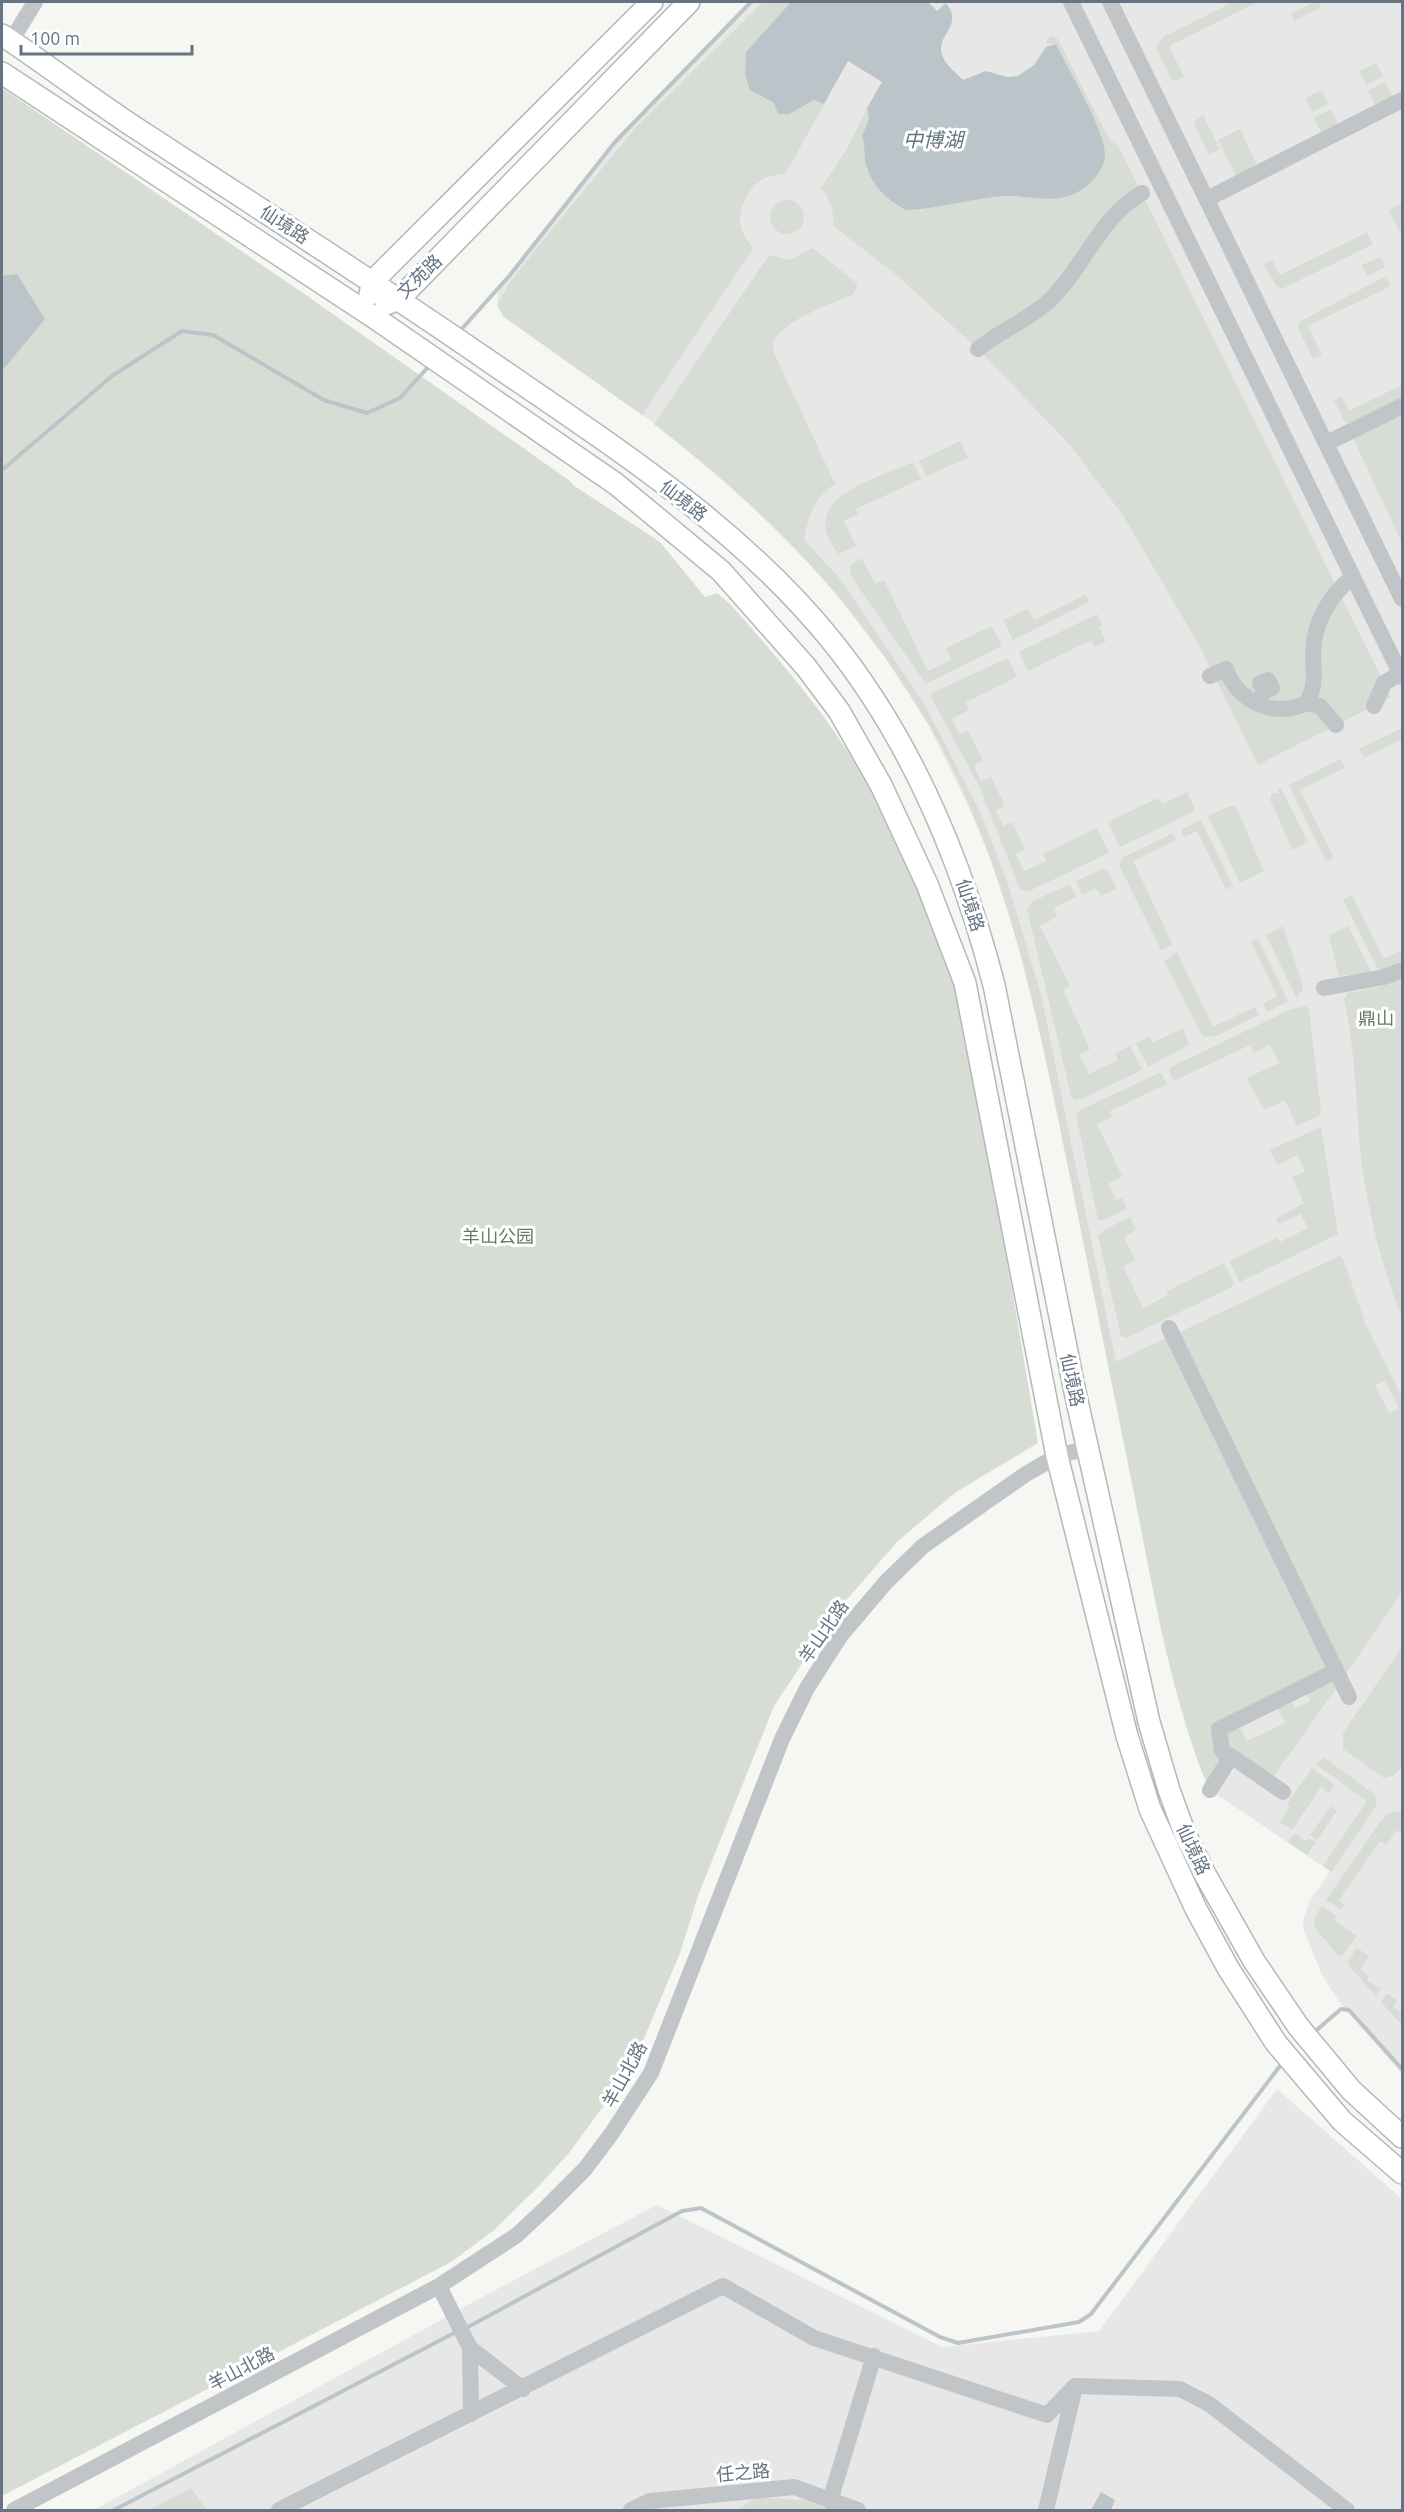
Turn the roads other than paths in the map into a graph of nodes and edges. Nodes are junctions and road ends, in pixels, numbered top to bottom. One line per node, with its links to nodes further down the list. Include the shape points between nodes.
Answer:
1 (35, 2): 6 (street)
2 (652, 2): 11 (main road, 文苑路)
3 (689, 2): 12 (main road, 文苑路)
4 (1071, 2): 17 (street)
5 (1110, 2): 10 (street)
6 (6, 38): 11 (main road, 仙境路, via 139,130)
7 (2, 73): 13 (main road, 仙境路)
8 (1402, 100): 10 (street)
9 (1142, 193): 14 (street, via 1107,222 1076,269 1050,299)
10 (1207, 199): 16 (street)
11 (373, 281): 12 (main road, 仙境路); 13 (main road, 文苑路)
12 (399, 299): 13 (main road, 文苑路); 27 (main road, 仙境路, via 627,456 775,576 831,640 884,715 944,834 979,930 994,985)
13 (366, 312): 28 (main road, 仙境路, via 616,484 721,571 839,711 881,785 927,884 965,983)
14 (978, 349)
15 (1402, 406): 16 (street)
16 (1327, 443): 18 (street)
17 (1353, 577): 20 (street); 21 (street, via 1331,598 1314,639 1314,686)
18 (1402, 599)
19 (1210, 675): 21 (street, via 1226,669 1240,693 1261,697 1273,709 1297,708)
20 (1402, 675): 22 (street, via 1384,683)
21 (1306, 703): 23 (street, via 1320,706)
22 (1374, 705)
23 (1336, 725)
24 (1402, 970): 25 (street)
25 (1324, 988)
26 (1170, 1328): 29 (street)
27 (1088, 1448): 28 (street, 羊山北路); 34 (main road, 仙境路, via 1149,1722 1185,1833 1221,1906 1298,2026 1351,2090)
28 (1057, 1455): 35 (main road, 仙境路, via 1127,1737 1150,1809 1201,1919 1276,2043 1342,2121); 36 (street, 羊山北路, via 923,1546 841,1635 807,1688 782,1739 651,2073 585,2169 556,2199 517,2235)
29 (1336, 1671): 30 (street); 31 (street, via 1219,1729 1222,1750)
30 (1349, 1697)
31 (1229, 1760): 32 (street); 33 (street, via 1232,1756)
32 (1210, 1790)
33 (1283, 1792)
34 (1402, 2137)
35 (1402, 2173)
36 (439, 2286): 37 (street); 43 (street, 羊山北路)
37 (470, 2348): 40 (street); 41 (street)
38 (874, 2355): 39 (street, via 1047,2415); 40 (street, via 814,2338 723,2286); 42 (street)
39 (1075, 2386): 47 (street); 48 (street, via 1180,2389 1209,2404)
40 (523, 2389): 41 (street)
41 (471, 2414): 44 (street)
42 (830, 2501): 45 (street, 任之路, via 794,2487 650,2501); 46 (street, 任之路)
43 (14, 2511)
44 (279, 2511)
45 (631, 2511)
46 (858, 2511)
47 (1046, 2511)
48 (1347, 2511)

